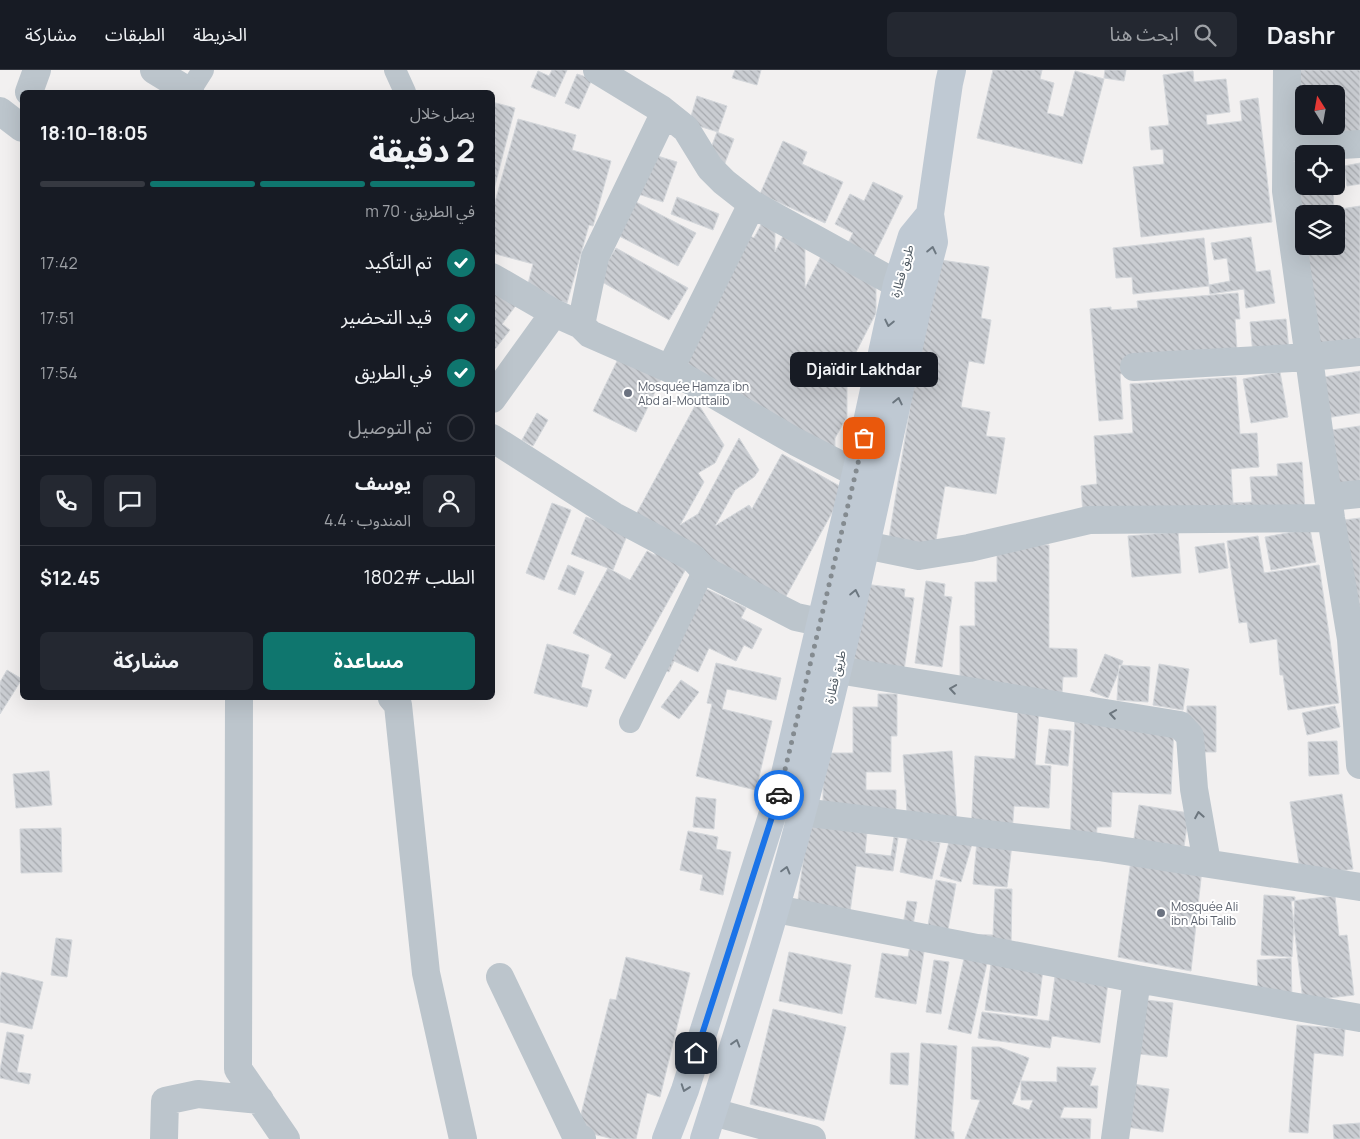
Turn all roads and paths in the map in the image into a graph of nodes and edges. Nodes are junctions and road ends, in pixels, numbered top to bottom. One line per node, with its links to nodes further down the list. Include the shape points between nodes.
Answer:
1 (37, 70): 8 (street)
2 (154, 70): 9 (street)
3 (203, 70): 10 (street)
4 (394, 70): 11 (street)
5 (597, 70): 12 (street)
6 (952, 70): 16 (main road)
7 (1287, 70): 14 (street)
8 (31, 90)
9 (186, 90)
10 (190, 90)
11 (404, 90)
12 (664, 112): 15 (street, via 686,129 710,168); 21 (street, via 595,257)
13 (1360, 144): 14 (street)
14 (1287, 148): 23 (street, via 1286,191)
15 (752, 204): 18 (street); 25 (street)
16 (930, 214): 18 (main road, طريق قطارة, via 912,236); 19 (main road, طريق قطارة, one-way to 16, via 934,242)
17 (495, 279): 20 (street)
18 (897, 284): 19 (street); 28 (main road, طريق قطارة, one-way to 28)
19 (924, 285): 28 (main road, طريق قطارة, one-way to 19)
20 (554, 313): 21 (street); 26 (street)
21 (581, 325): 25 (street, via 590,334)
22 (1360, 352): 23 (street)
23 (1310, 357): 24 (street); 30 (street)
24 (1134, 367)
25 (670, 369): 28 (street, via 796,442)
26 (495, 395)
27 (495, 440): 32 (street, via 614,516 693,558)
28 (868, 479): 31 (main road, طريق قطارة); 33 (main road, طريق قطارة)
29 (1360, 494): 30 (street)
30 (1330, 508): 31 (street, via 1089,520 969,548 919,556); 35 (street)
31 (865, 545): 34 (main road, طريق قطارة, one-way to 31)
32 (704, 570): 33 (street, via 796,618); 39 (street)
33 (820, 623): 34 (street); 54 (main road, طريق قطارة, one-way to 54, via 784,778)
34 (847, 628): 36 (main road, طريق قطارة)
35 (1357, 668): 40 (street)
36 (838, 670): 41 (main road, طريق قطارة); 42 (street, one-way to 36, via 1194,790 1190,736 1180,725)
37 (239, 700): 48 (street, via 238,1069)
38 (394, 700): 52 (street, via 398,705 426,973)
39 (630, 722)
40 (1360, 764)
41 (801, 812): 42 (street); 44 (main road, طريق قطارة, one-way to 41)
42 (1207, 863): 43 (street)
43 (1360, 887)
44 (776, 909): 46 (street); 49 (main road, طريق قطارة, one-way to 44)
45 (500, 977): 53 (street, via 576,1136)
46 (1137, 979): 47 (street); 57 (street)
47 (1360, 1018)
48 (260, 1100): 50 (street, via 198,1094 164,1101); 51 (street)
49 (713, 1112): 55 (main road, طريق قطارة); 56 (street)
50 (164, 1139)
51 (286, 1139)
52 (463, 1139)
53 (582, 1139)
54 (666, 1139)
55 (704, 1139)
56 (812, 1139)
57 (1115, 1139)

